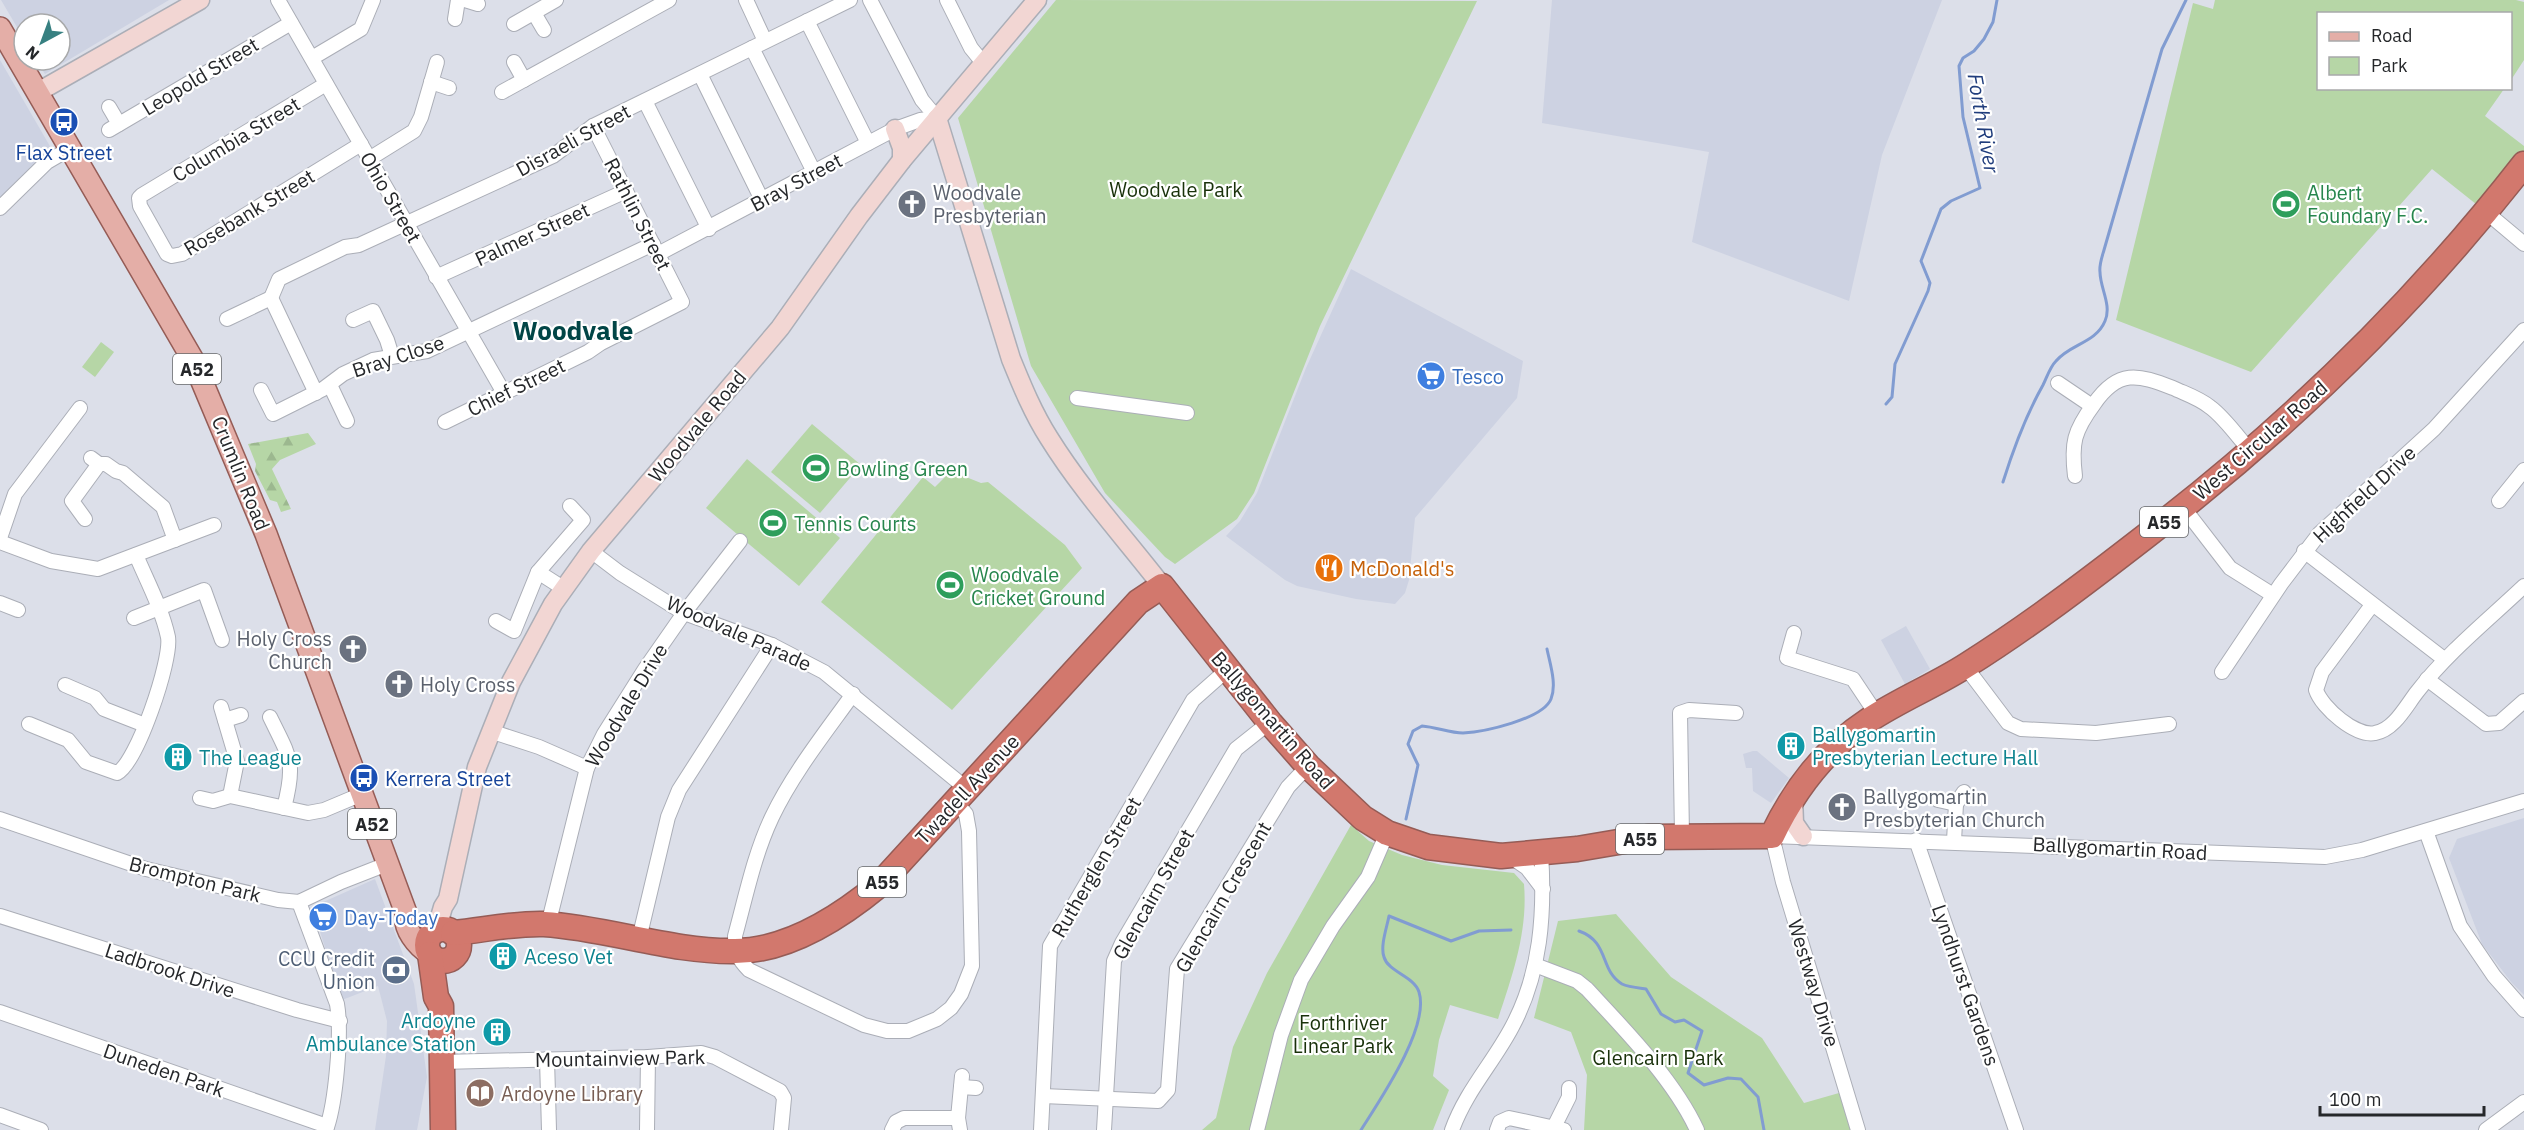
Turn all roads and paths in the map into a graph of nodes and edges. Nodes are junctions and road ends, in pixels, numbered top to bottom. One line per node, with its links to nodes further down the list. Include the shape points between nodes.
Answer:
1 (200, 0): 30 (main road)
2 (278, 0): 15 (street, Ohio Street)
3 (373, 0): 21 (street, via 361,29)
4 (458, 0): 13 (street)
5 (556, 0): 12 (street)
6 (669, 0): 26 (street)
7 (746, 0): 19 (street)
8 (850, 0): 14 (street, Disraeli Street)
9 (870, 0): 34 (street, via 922,100)
10 (947, 0): 24 (street, via 971,48)
11 (1037, 0): 24 (main road, Woodvale Road)
12 (534, 13): 16 (street); 18 (street)
13 (455, 20)
14 (807, 21): 19 (street, Disraeli Street); 37 (street)
15 (291, 22): 21 (street, Ohio Street); 33 (street, Leopold Street, via 114,127)
16 (514, 24)
17 (0, 28): 30 (main road, Crumlin Road / A52)
18 (544, 30)
19 (765, 41): 20 (street, Disraeli Street)
20 (752, 48): 25 (street, Disraeli Street); 43 (street)
21 (312, 58): 28 (street, Ohio Street)
22 (514, 62): 26 (street)
23 (437, 63): 27 (street)
24 (984, 64): 34 (main road, Woodvale Road)
25 (700, 74): 32 (street, Disraeli Street); 46 (street)
26 (524, 80): 31 (street)
27 (431, 82): 29 (street); 40 (street, via 414,131)
28 (326, 84): 38 (street, Ohio Street); 45 (street, Columbia Street)
29 (449, 88)
30 (39, 92): 39 (main road, Crumlin Road / A52)
31 (502, 92)
32 (645, 101): 35 (street, Disraeli Street); 50 (street)
33 (109, 108)
34 (938, 118): 36 (street, Bray Street); 41 (main road, Woodvale Road); 88 (main road, Ballygomartin Road, via 1022,388 1072,474)
35 (593, 126): 44 (street, Rathlin Street); 49 (street, Disraeli Street, via 558,153)
36 (895, 129): 37 (street, Bray Street); 41 (main road)
37 (868, 143): 43 (street, Bray Street)
38 (361, 144): 40 (street, Ohio Street); 45 (street, Rosebank Street, via 177,256 167,254 140,206 139,198)
39 (71, 148): 47 (street, via 47,162); 122 (main road, Crumlin Road / A52, via 198,370 266,534)
40 (369, 159): 49 (street, Ohio Street)
41 (902, 160): 84 (main road, Woodvale Road, via 780,328)
42 (2524, 164): 48 (highway, West Circular Road / A55)
43 (814, 172): 46 (street, Bray Street)
44 (626, 191): 52 (street, Rathlin Street); 53 (street, Palmer Street)
45 (145, 193)
46 (762, 200): 50 (street, Bray Street)
47 (0, 208)
48 (2486, 212): 51 (street); 73 (highway, West Circular Road / A55, via 2361,349)
49 (406, 224): 53 (street, Ohio Street); 54 (street, Disraeli Street, via 359,245 315,254 279,279)
50 (709, 229): 52 (street, Bray Street)
51 (2524, 244)
52 (655, 249): 55 (street, Rathlin Street); 59 (street, Bray Street)
53 (436, 277): 59 (street, Ohio Street)
54 (271, 298): 56 (street); 65 (street)
55 (682, 302): 66 (street, Chief Street)
56 (227, 319)
57 (353, 320): 61 (street, via 373,311)
58 (2524, 330): 60 (street, Highfield Drive)
59 (468, 332): 61 (street, Bray Close, via 419,354); 66 (street, Ohio Street)
60 (2518, 348): 85 (street, Highfield Drive)
61 (392, 356): 63 (street, Bray Close, via 342,374)
62 (2058, 383): 68 (street)
63 (330, 385): 65 (street, Bray Close); 71 (street, Bray Close)
64 (261, 390): 65 (street, Bray Close, via 273,414)
65 (316, 393)
66 (504, 393): 72 (street, Chief Street)
67 (1077, 398): 70 (street)
68 (2092, 406): 73 (street, via 2109,385 2121,378 2148,378 2212,408); 75 (street, via 2075,434)
69 (80, 408): 81 (street, via 15,494)
70 (1187, 412)
71 (347, 421)
72 (445, 422)
73 (2250, 451): 78 (highway, West Circular Road / A55)
74 (2524, 470): 76 (street)
75 (2075, 476)
76 (2499, 501)
77 (570, 506): 87 (street, via 584,520)
78 (2183, 507): 91 (street, via 2230,568); 103 (highway, West Circular Road / A55)
79 (85, 519): 82 (street, via 72,501 95,461 123,473 163,507)
80 (213, 525): 82 (street)
81 (0, 540): 86 (street, via 51,561 98,569)
82 (176, 540): 86 (street)
83 (740, 541): 96 (street, Woodvale Drive)
84 (591, 551): 90 (main road, Woodvale Road); 96 (street, Woodvale Parade)
85 (2304, 551): 91 (street, Highfield Drive); 93 (street)
86 (136, 555): 94 (street)
87 (538, 572): 90 (street); 98 (street, via 514,631)
88 (1162, 586): 104 (highway, Ballygomartin Road / A55); 123 (highway, Twadell Avenue / A55, via 1138,602)
89 (2524, 586): 102 (street)
90 (563, 588): 118 (main road, Woodvale Road, via 524,656)
91 (2273, 595): 105 (street, Highfield Drive)
92 (0, 603): 95 (street)
93 (2372, 605): 102 (street); 106 (street, via 2322,672 2316,690 2323,704 2360,733 2375,733 2391,724)
94 (159, 608): 97 (street); 100 (street, via 204,590); 117 (street, via 168,637 167,663)
95 (18, 610)
96 (684, 613): 101 (street, Woodvale Parade); 120 (street, Woodvale Drive)
97 (134, 618)
98 (496, 621)
99 (1794, 633): 112 (street, via 1787,658 1853,679)
100 (222, 640)
101 (772, 645): 108 (street, Woodvale Parade, via 824,672); 146 (street, via 679,790 668,817)
102 (2444, 659): 106 (street)
103 (1965, 666): 112 (highway, West Circular Road / A55); 116 (street, via 2008,723 2021,729 2096,733)
104 (1228, 669): 114 (highway, Ballygomartin Road / A55); 158 (street, Rutherglen Street, via 1193,700 1050,946)
105 (2222, 672)
106 (2427, 680): 109 (street, via 2486,724 2499,723)
107 (65, 685): 117 (street, via 94,698 104,709)
108 (853, 694): 123 (street, Woodvale Parade); 148 (street, via 804,762 772,816 735,936)
109 (2524, 701)
110 (1736, 712): 134 (street, via 1680,713)
111 (241, 715): 124 (street, via 223,713 237,761)
112 (1877, 715): 125 (highway, West Circular Road / A55, via 1828,754)
113 (270, 717): 130 (street, via 292,778)
114 (1270, 722): 119 (highway, Ballygomartin Road / A55); 159 (street, Glencairn Street, via 1236,749 1114,961)
115 (29, 724): 117 (street, via 68,740 86,762 117,773 124,770)
116 (2169, 724)
117 (146, 725)
118 (490, 731): 120 (street); 147 (main road, Woodvale Road, via 470,791 448,899 443,907)
119 (1308, 766): 133 (highway, Ballygomartin Road / A55, via 1363,818); 159 (street, Glencairn Crescent, via 1287,787 1177,969 1168,1090 1158,1101)
120 (586, 768): 145 (street, Woodvale Drive)
121 (1964, 792): 129 (street)
122 (362, 794): 130 (street, via 309,813); 141 (main road, Crumlin Road / A52)
123 (961, 795): 148 (highway, Twadell Avenue / A55, via 879,885 858,902 796,937); 148 (street, via 969,831 972,966 961,994 937,1019 908,1031 864,1025)
124 (228, 797): 126 (street, via 213,801); 130 (street)
125 (1793, 797): 135 (highway, West Circular Road / A55); 136 (main road, via 1794,823)
126 (200, 798)
127 (1938, 800): 129 (street)
128 (2524, 801): 132 (street, Ballygomartin Road)
129 (1956, 804): 138 (street)
130 (284, 808)
131 (0, 819): 143 (street, Brompton Park, via 146,869)
132 (2426, 831): 138 (street, Ballygomartin Road, via 2351,853 2318,857); 150 (street, via 2460,926 2494,976)
133 (1388, 833): 140 (highway, Ballygomartin Road / A55, via 1428,847); 173 (street, via 1368,877 1301,980 1281,1035)
134 (1682, 835): 135 (highway, Ballygomartin Road / A55); 139 (highway, Ballygomartin Road / A55)
135 (1772, 836): 136 (street, Ballygomartin Road); 177 (street, Westway Drive)
136 (1803, 836): 137 (street, Ballygomartin Road)
137 (1916, 840): 138 (street, Ballygomartin Road); 178 (street, Lyndhurst Gardens)
138 (1954, 841)
139 (1541, 853): 140 (highway, Ballygomartin Road / A55); 142 (street)
140 (1510, 856): 142 (street, via 1527,868)
141 (387, 864): 143 (street); 147 (main road, Crumlin Road / A52, via 406,913)
142 (1543, 889): 149 (street)
143 (299, 902): 152 (street)
144 (0, 916): 152 (street, Ladbrook Drive)
145 (548, 925): 146 (highway, Twadell Avenue / A55); 147 (highway, Twadell Avenue / A55, via 518,923 475,939)
146 (639, 939): 148 (highway, Twadell Avenue / A55)
147 (444, 943): 155 (highway, via 436,996 441,1006)
148 (742, 960)
149 (1535, 965): 174 (street, via 1512,1028 1466,1098); 176 (street, via 1569,977 1587,989 1673,1088)
150 (2524, 1010)
151 (0, 1012): 163 (street, Duneden Park)
152 (340, 1021): 163 (street)
153 (648, 1057): 154 (street, Mountainview Park); 168 (street); 169 (street, Mountainview Park, via 701,1053 775,1086 784,1098)
154 (547, 1059): 155 (street, Mountainview Park); 167 (street)
155 (442, 1062): 166 (highway)
156 (976, 1088): 162 (street, via 962,1081)
157 (1569, 1088): 164 (street)
158 (1042, 1096): 159 (street, Glencairn Crescent); 171 (street, Rutherglen Street)
159 (1106, 1098): 172 (street, Glencairn Street)
160 (2524, 1102): 179 (street)
161 (0, 1115): 165 (street)
162 (959, 1124): 170 (street, via 904,1118)
163 (327, 1128)
164 (1559, 1129): 175 (street, via 1509,1118 1500,1122)
165 (41, 1130)
166 (443, 1130)
167 (549, 1130)
168 (647, 1130)
169 (781, 1130)
170 (892, 1130)
171 (1041, 1130)
172 (1104, 1130)
173 (1257, 1130)
174 (1452, 1130)
175 (1497, 1130)
176 (1697, 1130)
177 (1858, 1130)
178 (2016, 1130)
179 (2486, 1130)

